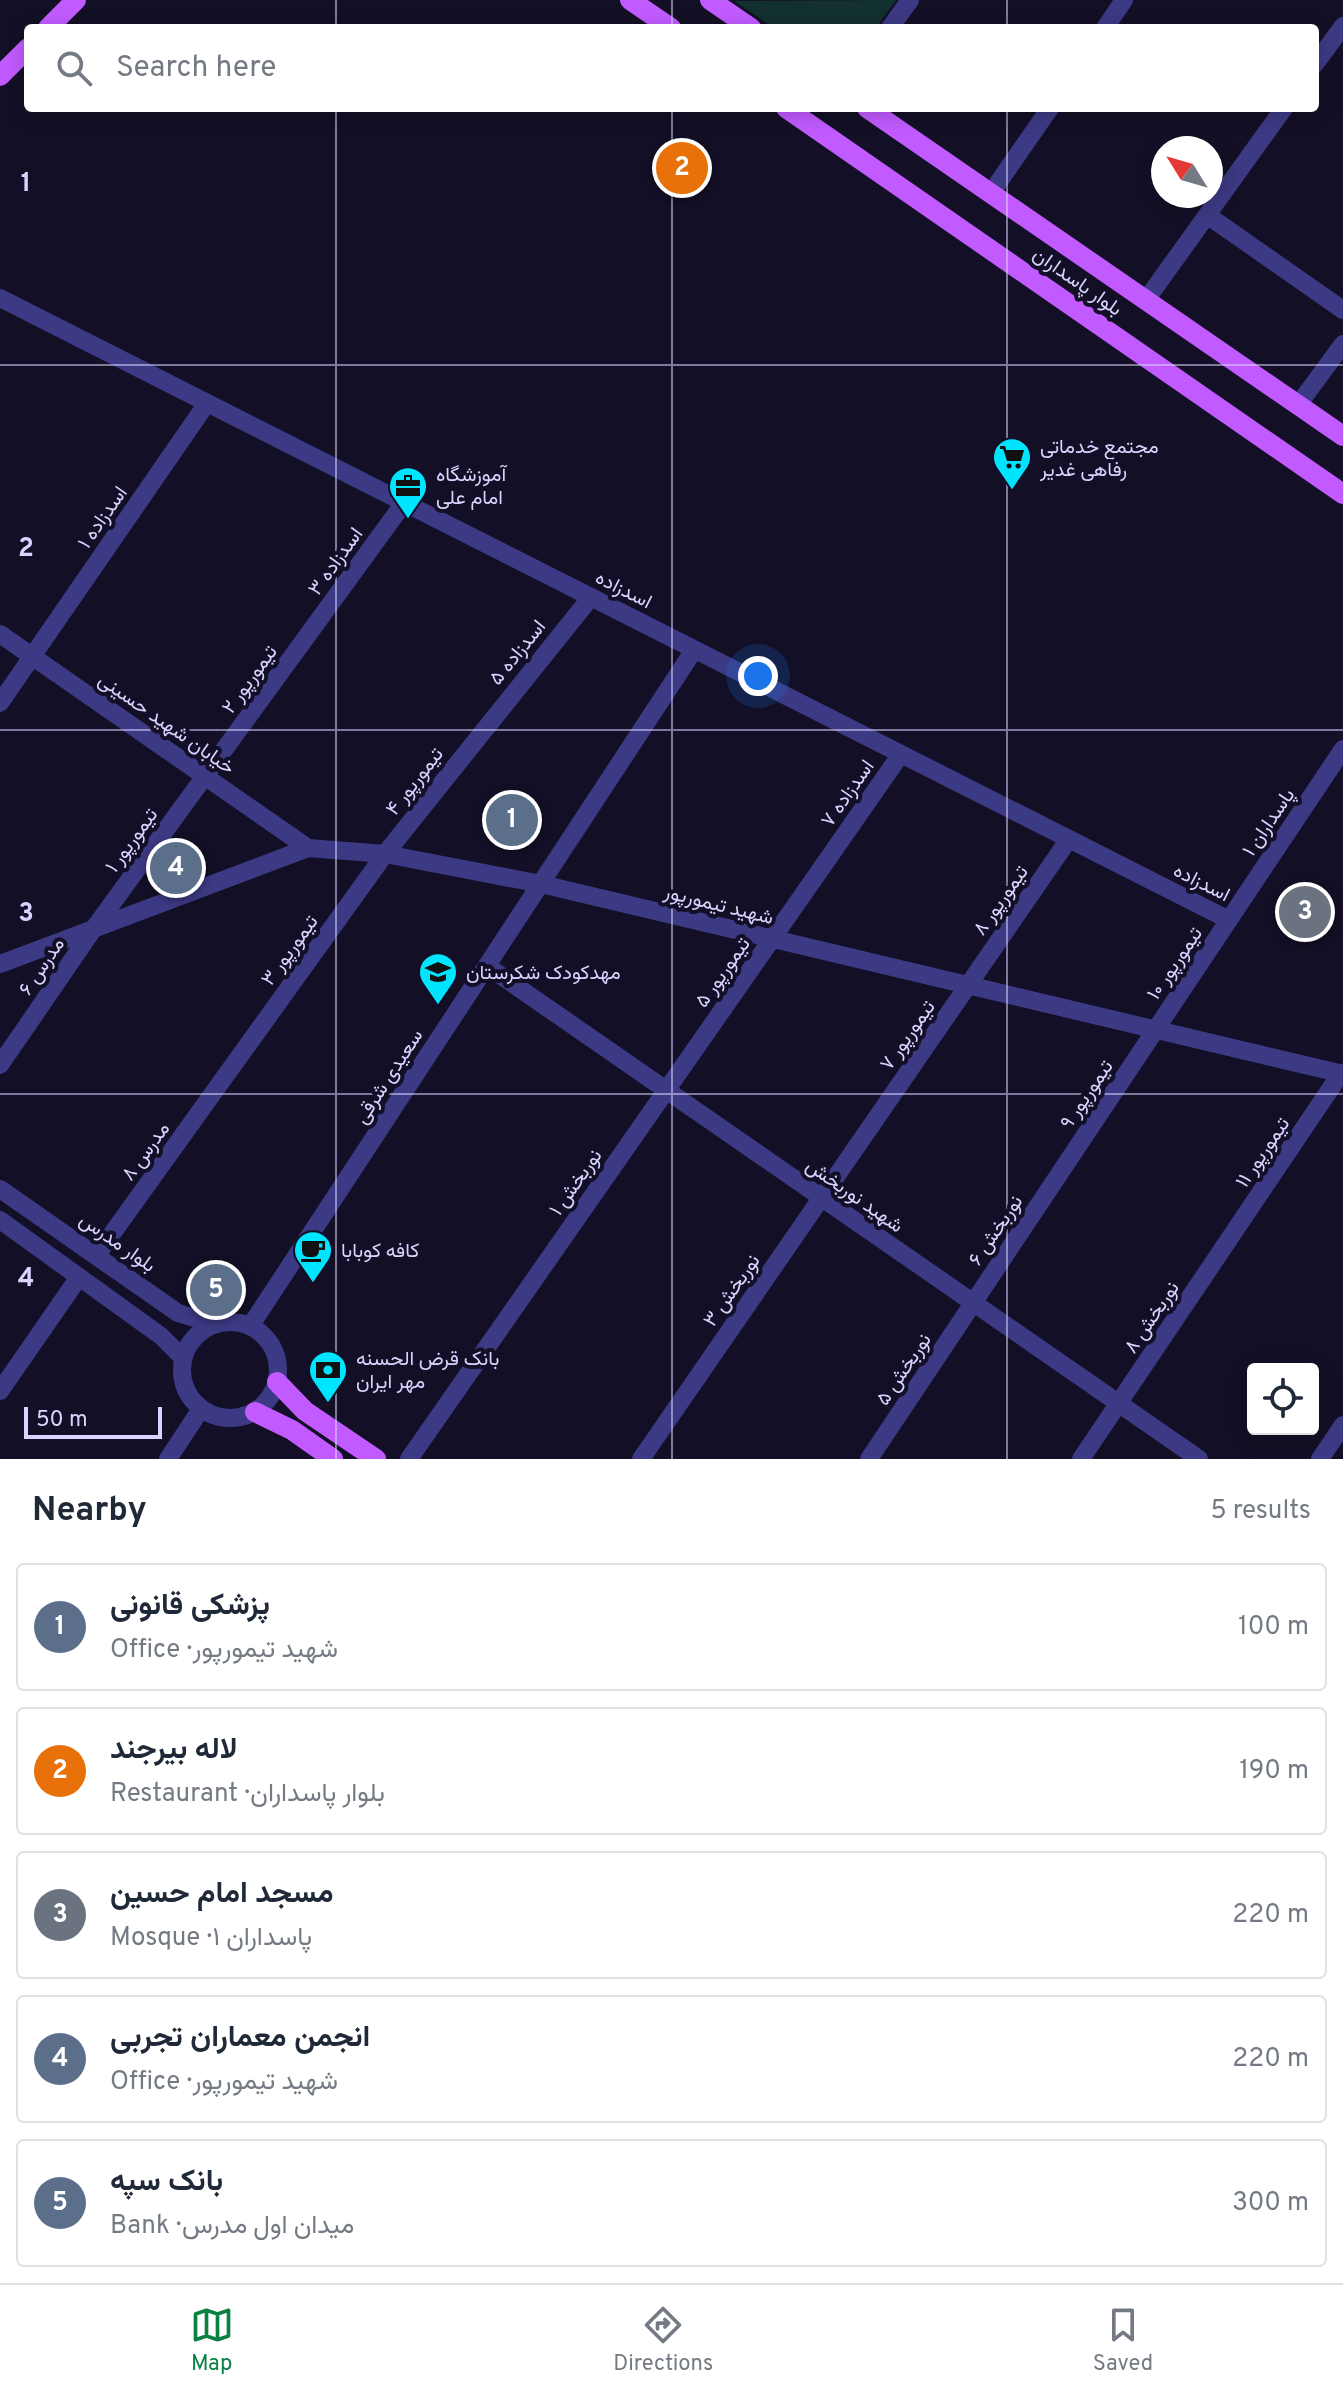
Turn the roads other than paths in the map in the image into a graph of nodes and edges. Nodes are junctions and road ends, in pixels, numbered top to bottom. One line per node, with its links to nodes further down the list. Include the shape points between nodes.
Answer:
1 (76, 0): 6 (main road)
2 (630, 0): 7 (main road)
3 (710, 0): 8 (main road)
4 (910, 0): 9 (street)
5 (1124, 0): 10 (street)
6 (52, 24)
7 (665, 24)
8 (745, 24)
9 (893, 24)
10 (1108, 24)
11 (1343, 26): 13 (street)
12 (24, 52): 14 (main road)
13 (1319, 59)
14 (0, 76)
15 (792, 112): 28 (main road, بلوار پاسداران)
16 (873, 112): 19 (main road, بلوار پاسداران)
17 (1047, 112): 19 (street)
18 (1281, 112): 20 (street)
19 (991, 193): 22 (main road, بلوار پاسداران)
20 (1207, 215): 22 (street); 23 (street)
21 (0, 298): 25 (street, اسدزاده)
22 (1146, 300): 26 (main road, بلوار پاسداران)
23 (1343, 310)
24 (1343, 344): 26 (street)
25 (207, 403): 29 (street, اسدزاده); 34 (street, اسدزاده ۱)
26 (1298, 405): 27 (main road, بلوار پاسداران)
27 (1343, 436)
28 (1343, 494)
29 (404, 503): 30 (street, اسدزاده); 32 (street, اسدزاده ۳)
30 (591, 597): 33 (street, اسدزاده); 36 (street, اسدزاده ۵)
31 (0, 634): 34 (street, خیابان شهید حسینی)
32 (301, 646): 39 (street, تیمورپور ۲)
33 (694, 650): 38 (street, اسدزاده); 43 (street, سعیدی شرقی)
34 (33, 656): 35 (street, اسدزاده ۱); 39 (street, خیابان شهید حسینی)
35 (0, 703)
36 (477, 736): 42 (street, تیمورپور ۴)
37 (1343, 749): 44 (street, پاسداران ۱)
38 (901, 754): 40 (street, اسدزاده); 46 (street, اسدزاده ۷)
39 (205, 776): 41 (street, خیابان شهید حسینی); 45 (street, تیمورپور ۱)
40 (1069, 839): 44 (street, اسدزاده); 49 (street, تیمورپور ۸)
41 (308, 848): 42 (street, شهید تیمورپور); 45 (street, شهید تیمورپور)
42 (385, 854): 43 (street, شهید تیمورپور); 52 (street, تیمورپور ۳)
43 (541, 884): 46 (street, شهید تیمورپور); 48 (street, سعیدی شرقی)
44 (1229, 920): 50 (street, تیمورپور ۱۰)
45 (92, 931): 47 (street, شهید تیمورپور); 51 (street, مدرس ۶)
46 (772, 940): 49 (street, شهید تیمورپور); 54 (street, تیمورپور ۵)
47 (0, 964)
48 (487, 966): 54 (street, شهید نوربخش); 64 (street, سعیدی شرقی)
49 (968, 986): 50 (street, شهید تیمورپور); 57 (street, تیمورپور ۷)
50 (1155, 1030): 53 (street, شهید تیمورپور); 55 (street, تیمورپور ۹)
51 (0, 1065)
52 (229, 1071): 60 (street, مدرس ۸)
53 (1342, 1073): 59 (street, تیمورپور ۱۱)
54 (666, 1090): 57 (street, شهید نوربخش); 75 (street, نوربخش ۱)
55 (1054, 1182): 62 (street, نوربخش ۶)
56 (0, 1189): 60 (street, بلوار مدرس)
57 (821, 1198): 62 (street, شهید نوربخش); 76 (street, نوربخش ۳)
58 (0, 1220): 61 (street)
59 (1219, 1255): 68 (street, نوربخش ۸)
60 (96, 1256): 63 (street, بلوار مدرس, via 178,1313)
61 (79, 1277): 65 (street); 67 (street)
62 (973, 1303): 68 (street, شهید نوربخش); 77 (street, نوربخش ۵)
63 (214, 1324): 64 (street); 65 (street, via 194,1337)
64 (251, 1325): 66 (street, via 274,1349)
65 (183, 1358): 69 (street, via 184,1386)
66 (277, 1382): 70 (street); 74 (main road, via 305,1411)
67 (0, 1391)
68 (1119, 1404): 78 (street, نوربخش ۸); 79 (street, شهید نوربخش)
69 (201, 1409): 70 (street, via 227,1418); 72 (street)
70 (255, 1412): 73 (main road)
71 (1343, 1425): 80 (street)
72 (168, 1459)
73 (333, 1459)
74 (376, 1459)
75 (409, 1459)
76 (641, 1459)
77 (869, 1459)
78 (1081, 1459)
79 (1199, 1459)
80 (1320, 1459)

